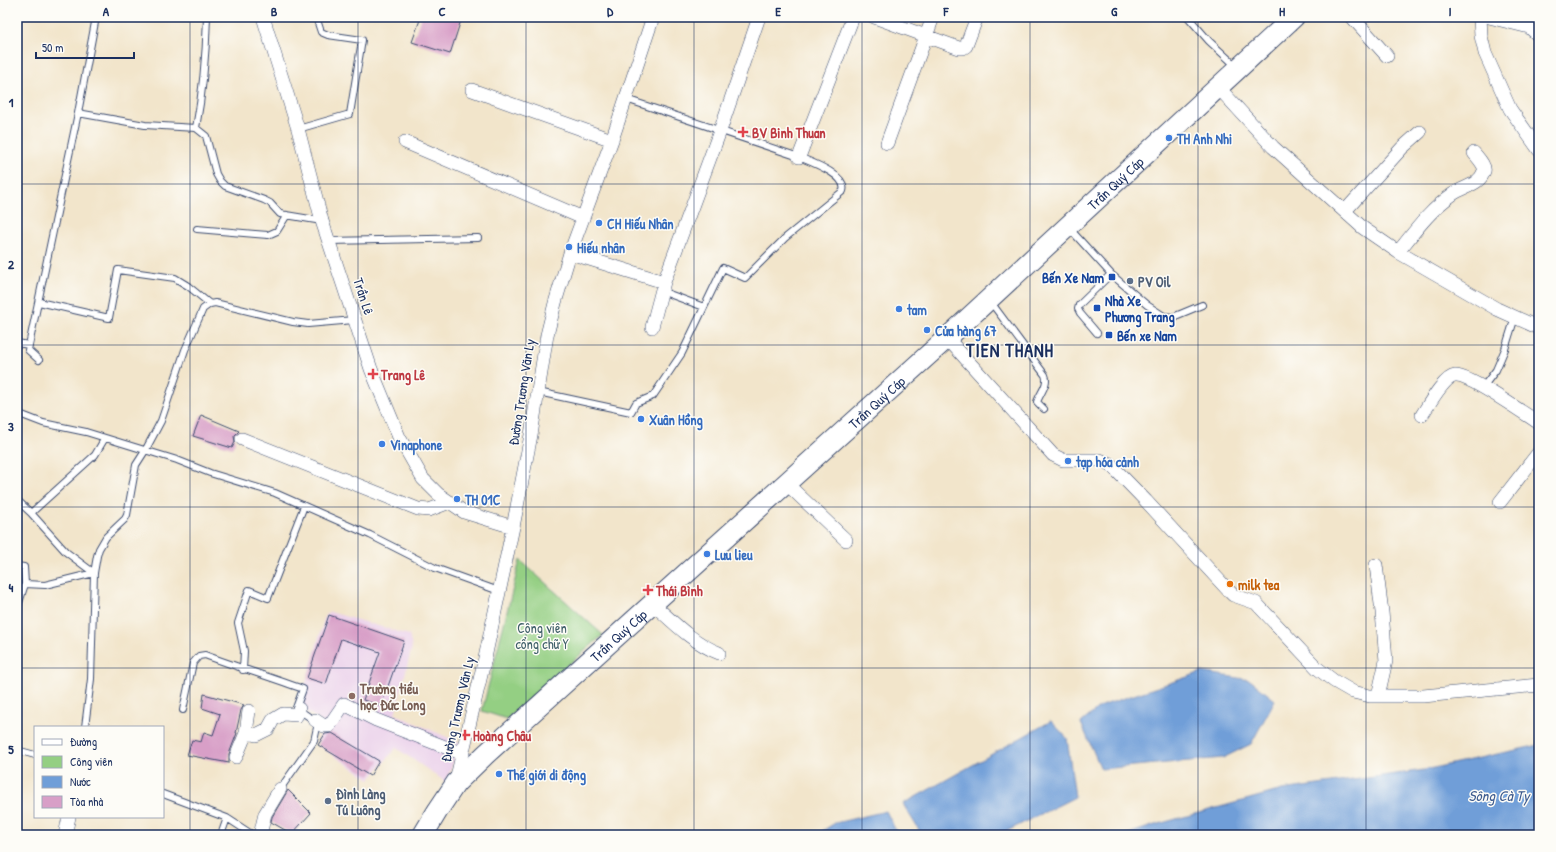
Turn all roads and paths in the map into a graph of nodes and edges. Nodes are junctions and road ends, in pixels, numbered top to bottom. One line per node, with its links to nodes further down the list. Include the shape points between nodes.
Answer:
1 (96, 17): 23 (lane)
2 (207, 17): 24 (lane, via 206,53)
3 (264, 17): 25 (street, Trần Lê)
4 (316, 17): 25 (lane, via 321,32 328,36 362,40 350,114)
5 (653, 17): 22 (street, Đường Trương Văn Ly)
6 (759, 17): 26 (street)
7 (853, 17): 33 (street)
8 (874, 17): 16 (street)
9 (933, 17): 16 (street)
10 (977, 17): 16 (street, via 963,48)
11 (1188, 17): 19 (lane)
12 (1294, 17): 19 (main road, Trần Quý Cáp)
13 (1352, 17): 18 (street)
14 (1480, 17): 31 (street, via 1485,53 1510,109)
15 (1489, 17): 17 (street, via 1529,27)
16 (926, 36): 30 (street)
17 (1539, 36)
18 (1387, 56)
19 (1238, 68): 20 (main road, Trần Quý Cáp)
20 (1218, 87): 34 (street, via 1273,147); 38 (main road, Trần Quý Cáp)
21 (472, 90): 28 (street)
22 (626, 99): 26 (lane); 28 (street, Đường Trương Văn Ly)
23 (78, 113): 24 (lane, via 145,125); 47 (lane)
24 (196, 128): 35 (lane, via 206,136 216,174 225,186 264,200 280,214)
25 (298, 129): 37 (street, Trần Lê)
26 (720, 131): 33 (lane); 45 (street)
27 (1420, 132): 34 (street, via 1402,148)
28 (612, 140): 36 (street, Đường Trương Văn Ly)
29 (405, 142): 36 (street)
30 (887, 143)
31 (1539, 150)
32 (1474, 153): 43 (street, via 1484,167 1479,180 1441,202 1427,215)
33 (799, 157): 50 (lane, via 835,175 844,186 843,191 785,238 744,278 723,268)
34 (1345, 211): 43 (street, via 1363,228)
35 (287, 215): 37 (lane); 39 (lane, via 277,231 268,235)
36 (583, 218): 42 (street, Đường Trương Văn Ly)
37 (322, 220): 41 (street, Trần Lê)
38 (1068, 226): 44 (lane); 46 (main road, Trần Quý Cáp)
39 (197, 229)
40 (478, 238): 41 (lane)
41 (329, 241): 52 (street, Trần Lê)
42 (570, 252): 45 (street); 61 (street, Đường Trương Văn Ly, via 547,335)
43 (1398, 252): 51 (street)
44 (1111, 274): 49 (lane, via 1164,316 1173,317); 55 (lane, via 1078,306 1080,313)
45 (662, 286): 50 (lane); 53 (street)
46 (989, 300): 56 (main road, Trần Quý Cáp); 62 (lane, via 1045,375 1046,384 1037,400)
47 (38, 302): 48 (lane, via 109,318 118,270 174,278); 58 (lane)
48 (210, 304): 52 (lane, via 308,324); 68 (lane, via 203,309 185,350 160,421)
49 (1202, 305)
50 (704, 307): 61 (lane, via 682,353 653,396 636,403 631,412)
51 (1515, 317): 54 (street); 60 (lane, via 1496,370)
52 (354, 320): 72 (street, Trần Lê, via 399,437 423,479)
53 (652, 326)
54 (1539, 328)
55 (1097, 333)
56 (948, 338): 70 (main road, Trần Quý Cáp); 88 (street, via 1053,455 1063,460 1100,460 1110,464 1228,590 1234,595 1256,603 1318,668 1353,692)
57 (17, 342): 58 (lane)
58 (29, 345): 59 (lane, via 28,350)
59 (39, 360)
60 (1483, 388): 64 (street, via 1464,377 1455,376 1446,381); 65 (street)
61 (538, 392): 76 (street, Đường Trương Văn Ly)
62 (1044, 409)
63 (17, 413): 66 (lane, via 43,423)
64 (1422, 415)
65 (1539, 423)
66 (106, 438): 68 (lane); 75 (lane, via 95,455)
67 (242, 440): 72 (street, via 418,509 429,510)
68 (145, 451): 74 (lane, via 275,493); 80 (lane, via 136,465 125,520 106,537 99,549)
69 (1539, 452): 73 (street)
70 (787, 484): 77 (street); 83 (main road, Trần Quý Cáp)
71 (17, 500): 75 (lane)
72 (450, 502): 76 (street, Trần Lê, via 464,512)
73 (1500, 502)
74 (304, 506): 82 (lane, via 370,535 435,568); 86 (lane, via 268,598 248,590 238,622 244,651)
75 (31, 513): 80 (lane, via 66,552)
76 (513, 527): 82 (street, Đường Trương Văn Ly)
77 (846, 540)
78 (1376, 565): 88 (street, via 1386,661)
79 (17, 566): 81 (lane, via 24,567)
80 (94, 573): 81 (lane, via 45,585); 93 (lane, via 91,679)
81 (25, 584): 84 (lane)
82 (499, 591): 96 (street, Đường Trương Văn Ly)
83 (653, 604): 85 (street, via 688,635 706,648); 99 (main road, Trần Quý Cáp)
84 (17, 608)
85 (719, 653)
86 (243, 670): 89 (lane, via 269,676 303,689 296,708); 90 (lane, via 199,656 193,663)
87 (1539, 686): 88 (street, via 1423,696)
88 (1378, 696)
89 (299, 709): 92 (lane); 94 (street, via 297,715 283,714 273,720 268,729 256,735)
90 (183, 710)
91 (249, 711): 94 (street)
92 (315, 720): 96 (street, via 329,726 344,704 376,720); 100 (lane, via 318,723 314,741)
93 (85, 726)
94 (246, 732): 98 (street)
95 (17, 750): 97 (lane)
96 (463, 754): 99 (street, Đường Trương Văn Ly)
97 (34, 755)
98 (236, 758)
99 (456, 783): 108 (main road, Trần Quý Cáp)
100 (280, 789): 107 (street, via 265,814)
101 (164, 794): 103 (lane)
102 (69, 818): 104 (street)
103 (227, 818): 105 (lane); 106 (lane)
104 (65, 835)
105 (221, 835)
106 (253, 835)
107 (260, 835)
108 (424, 835)

